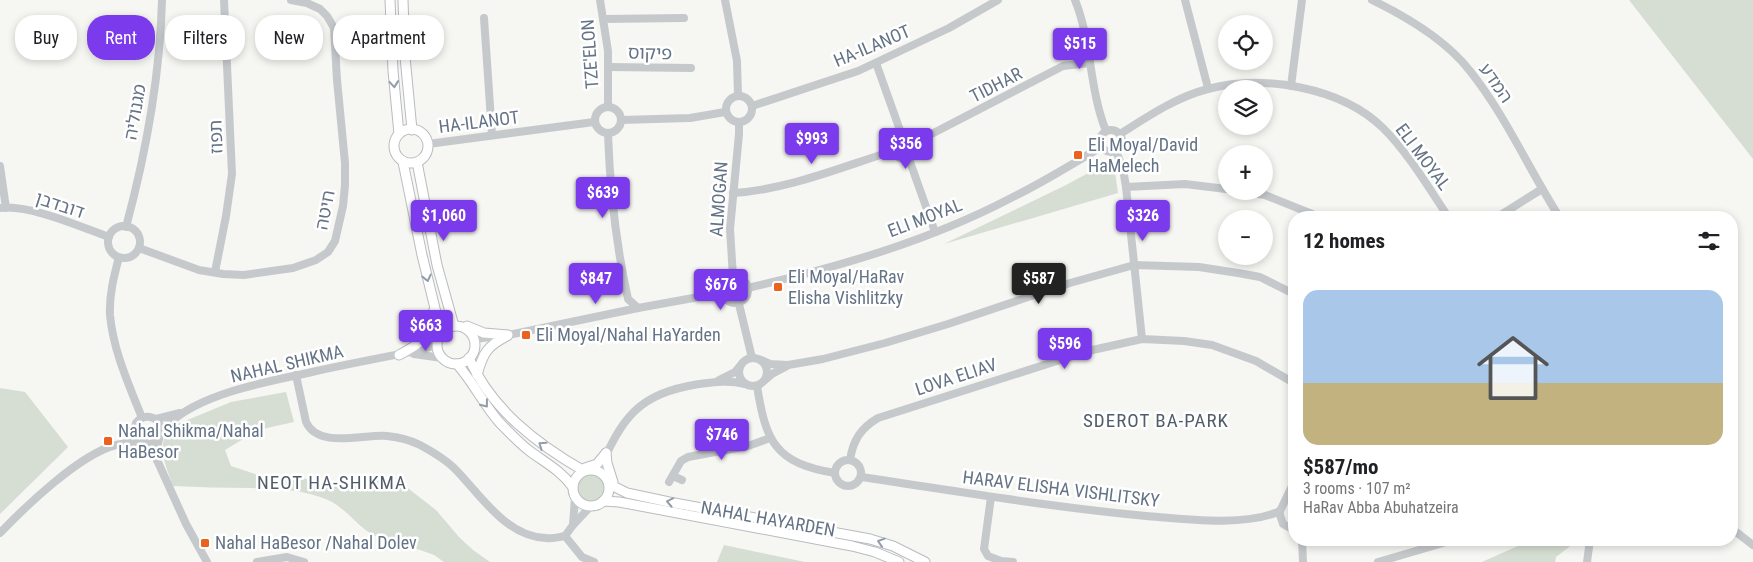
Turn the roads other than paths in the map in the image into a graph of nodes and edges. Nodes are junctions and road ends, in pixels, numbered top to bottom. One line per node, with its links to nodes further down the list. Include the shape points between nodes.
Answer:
1 (162, 0): 55 (street, מגנוליה, via 150,124)
2 (224, 0): 61 (street, תפוז, via 232,174)
3 (291, 0): 61 (street, חיטה, via 320,9 334,28 345,163 343,206 335,241 328,252 316,260 293,268 244,275)
4 (390, 0): 32 (main road, one-way to 32)
5 (402, 0): 29 (main road)
6 (600, 0): 15 (street, TZE'ELON)
7 (725, 0): 22 (street, via 737,61)
8 (998, 0): 16 (street, HA-ILANOT)
9 (1075, 0): 17 (street)
10 (1185, 0): 21 (street)
11 (1302, 0): 20 (street)
12 (1372, 0): 47 (street, המדע, via 1417,25 1470,70)
13 (484, 18): 35 (street)
14 (684, 18): 15 (street)
15 (603, 19): 18 (street, TZE'ELON)
16 (876, 63): 23 (street, HA-ILANOT); 31 (street)
17 (1090, 63): 30 (street, via 1099,114); 36 (street, TIDHAR, via 1063,66)
18 (608, 67): 19 (street, פיקוס); 24 (street, TZE'ELON)
19 (691, 68)
20 (1291, 86): 21 (street, ELI MOYAL, via 1244,83); 52 (street, ELI MOYAL, via 1345,102 1382,127)
21 (1208, 88): 34 (street, ELI MOYAL, via 1157,111)
22 (738, 95): 23 (street, via 748,99); 25 (street, via 728,100)
23 (752, 106): 28 (street, via 748,118)
24 (608, 107): 26 (street, via 616,110); 27 (street, via 599,110)
25 (725, 112): 26 (street, via 690,118); 28 (street)
26 (621, 120): 33 (street, via 616,131)
27 (594, 122): 33 (street, via 599,130); 35 (street, HA-ILANOT)
28 (739, 122): 48 (street, ALMOGAN)
29 (412, 130): 32 (main road); 37 (main road, via 422,134)
30 (1106, 131): 34 (street); 38 (street, via 1100,137)
31 (901, 133): 36 (street, via 912,134); 39 (street, via 892,141)
32 (399, 134): 42 (main road, via 394,141 394,152)
33 (608, 134): 66 (street, via 614,213)
34 (1120, 134): 40 (street, via 1122,143)
35 (492, 135): 37 (street, HA-ILANOT)
36 (918, 141): 41 (street, via 917,153)
37 (428, 144): 43 (main road, via 424,157)
38 (1101, 148): 40 (street); 56 (street, ELI MOYAL, via 1011,198)
39 (893, 151): 41 (street, via 898,157); 48 (street, via 783,186)
40 (1116, 151): 45 (street)
41 (909, 159): 56 (street)
42 (403, 162): 43 (main road); 67 (main road, one-way to 67)
43 (417, 162): 70 (main road, via 437,265)
44 (0, 166): 50 (street)
45 (1126, 187): 46 (street, via 1185,184); 60 (street)
46 (1218, 188)
47 (1542, 189): 53 (street); 54 (street, המדע)
48 (733, 193): 62 (street, ALMOGAN, via 730,229)
49 (1273, 198): 51 (street)
50 (3, 208): 57 (street, דובדבן, via 34,211)
51 (1305, 211)
52 (1443, 211)
53 (1507, 211)
54 (1556, 211)
55 (126, 227): 57 (street, via 116,229); 58 (street, via 138,234)
56 (935, 232): 63 (street, ELI MOYAL, via 843,264)
57 (109, 237): 59 (street, via 110,249)
58 (139, 248): 59 (street, via 129,258); 61 (street, חיטה, via 199,270)
59 (119, 257): 93 (street, via 111,294 112,330)
60 (1134, 265): 64 (street, via 1199,267 1238,273 1260,277); 76 (street); 84 (street, via 894,340)
61 (215, 272)
62 (733, 277): 63 (street, via 744,280); 65 (street, via 723,284)
63 (748, 288): 68 (street, via 746,299)
64 (1288, 291)
65 (721, 292): 68 (street, via 728,302); 69 (street)
66 (628, 299): 69 (street); 71 (street)
67 (433, 304): 74 (main road); 77 (main road, via 432,321 424,339)
68 (738, 304): 80 (street)
69 (638, 308): 71 (street)
70 (450, 311): 72 (main road); 73 (main road, via 473,330)
71 (620, 311): 73 (street)
72 (454, 326): 74 (main road); 75 (main road, via 464,328)
73 (508, 335): 75 (street); 86 (main road, via 484,352)
74 (439, 336): 77 (street, NAHAL SHIKMA, via 430,347); 78 (main road, via 437,348)
75 (474, 338): 79 (main road, via 474,349)
76 (1142, 339): 87 (street, LOVA ELIAV, via 1212,345 1256,361); 102 (street, LOVA ELIAV, via 1088,351 878,418 860,432)
77 (400, 354): 78 (street, NAHAL SHIKMA); 85 (street, NAHAL SHIKMA)
78 (442, 358): 82 (main road)
79 (469, 358): 82 (main road); 86 (main road)
80 (752, 358): 81 (street); 83 (street)
81 (761, 360): 84 (street); 89 (street, via 767,368)
82 (457, 364): 108 (main road, one-way to 108, via 500,422)
83 (742, 364): 88 (street, via 735,372); 90 (street, via 740,376)
84 (788, 365): 89 (street)
85 (296, 375): 92 (street, NAHAL SHIKMA, via 226,393); 124 (street, via 306,422 314,432 344,439 386,436 418,444 451,465 485,503 511,525 546,538)
86 (477, 375): 103 (main road, one-way to 86, via 537,442 520,427)
87 (1288, 380)
88 (715, 382): 90 (street, via 732,380); 100 (street, via 669,390 648,400 627,419)
89 (764, 382): 91 (street)
90 (745, 384): 91 (street)
91 (756, 386): 97 (street)
92 (184, 412): 94 (street, NAHAL SHIKMA); 96 (street, NAHAL SHIKMA, via 170,422)
93 (142, 418): 94 (street); 95 (street)
94 (156, 419): 96 (street)
95 (134, 430): 98 (street, via 134,435); 99 (street)
96 (160, 436): 98 (street, via 151,444); 101 (street)
97 (770, 438): 105 (street, via 786,456 799,464); 107 (street, via 748,446 688,456 681,461 671,479)
98 (142, 443): 99 (street); 101 (street)
99 (115, 445): 122 (street, via 79,463)
100 (606, 453): 103 (main road, via 597,464); 104 (street); 109 (main road)
101 (157, 460): 131 (street)
102 (850, 460): 105 (street, via 841,462); 106 (street, via 860,468)
103 (582, 470): 104 (main road); 108 (main road)
104 (598, 472): 109 (main road)
105 (835, 473): 106 (street, via 845,486 854,485)
106 (861, 477): 111 (street, HARAV ELISHA VISHLITSKY)
107 (682, 480)
108 (572, 486): 112 (main road)
109 (612, 486): 113 (main road); 136 (main road, NAHAL HAYARDEN, one-way to 109, via 870,539 669,502 627,493)
110 (1288, 496): 115 (street)
111 (991, 497): 118 (street, HARAV ELISHA VISHLITSKY, via 1167,518 1216,521); 137 (street, via 984,549 988,556)
112 (575, 498): 116 (main road, via 585,506); 119 (street)
113 (603, 501): 116 (main road); 135 (main road, NAHAL HAYARDEN, via 852,546)
114 (1288, 502): 115 (street)
115 (1285, 503): 117 (street)
116 (591, 506): 119 (street)
117 (1280, 511): 118 (street, HARAV ELISHA VISHLITSKY); 120 (street, via 1281,520)
118 (1258, 518): 121 (street, HARAV ELISHA VISHLITSKY, via 1272,520)
119 (572, 525): 124 (street)
120 (1288, 527)
121 (1288, 528)
122 (0, 533)
123 (1738, 533): 125 (street)
124 (565, 536): 134 (street, via 582,557)
125 (1753, 545)
126 (1300, 546): 130 (street)
127 (1301, 546): 130 (street)
128 (1433, 546): 139 (street)
129 (1589, 546): 140 (street)
130 (1301, 549): 138 (street)
131 (207, 562)
132 (257, 562): 133 (street, via 286,557)
133 (304, 562)
134 (594, 562)
135 (899, 562)
136 (925, 562)
137 (1013, 562)
138 (1303, 562)
139 (1378, 562)
140 (1587, 562)

